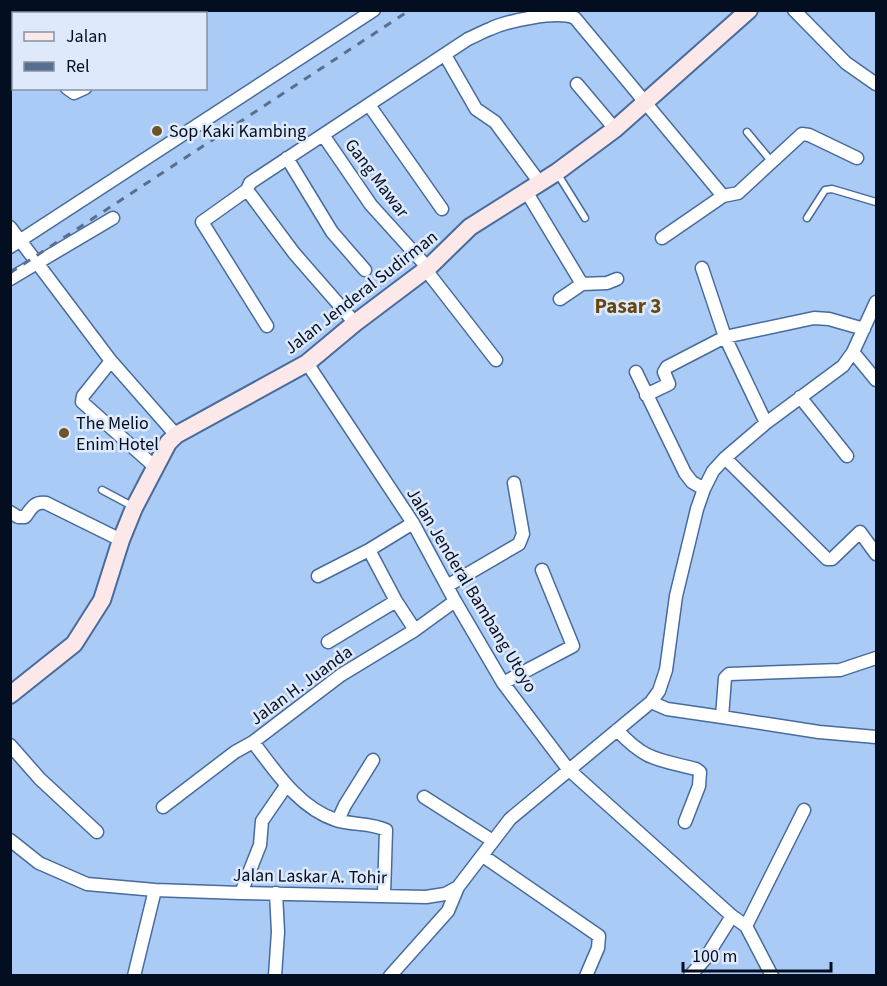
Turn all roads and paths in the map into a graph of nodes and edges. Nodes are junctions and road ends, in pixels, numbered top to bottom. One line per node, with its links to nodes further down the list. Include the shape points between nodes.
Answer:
1 (374, 10): 27 (street)
2 (749, 10): 8 (main road, Jalan Jenderal Sudirman)
3 (794, 10): 7 (street, via 846,63)
4 (529, 14): 5 (street, via 468,39); 8 (street, via 575,18)
5 (445, 55): 9 (street); 17 (street, via 476,109 495,122)
6 (576, 84): 10 (street)
7 (876, 84)
8 (647, 103): 10 (main road, Jalan Jenderal Sudirman); 19 (street)
9 (369, 105): 12 (street); 21 (street)
10 (615, 129): 16 (main road, Jalan Jenderal Sudirman)
11 (747, 132): 15 (lane)
12 (323, 135): 13 (street); 31 (street, Gang Mawar, via 371,205)
13 (287, 158): 18 (street, via 250,183); 32 (street, via 332,232)
14 (857, 158): 15 (street, via 802,134)
15 (772, 163): 19 (street, via 738,194)
16 (557, 172): 17 (main road, Jalan Jenderal Sudirman); 23 (lane)
17 (533, 187): 31 (main road, Jalan Jenderal Sudirman, via 470,227); 35 (street)
18 (247, 190): 38 (street, via 294,253); 39 (street, via 202,222)
19 (723, 196): 26 (street)
20 (876, 202): 24 (lane, via 825,190)
21 (442, 209)
22 (113, 218): 29 (street)
23 (585, 218)
24 (807, 218)
25 (10, 227): 27 (street)
26 (662, 238)
27 (22, 240): 28 (street); 29 (street)
28 (10, 247)
29 (38, 261): 33 (street); 44 (street)
30 (702, 268): 41 (street)
31 (427, 269): 38 (main road, Jalan Jenderal Sudirman); 43 (street, Gang Mawar)
32 (364, 270)
33 (10, 279)
34 (617, 279): 35 (street)
35 (582, 284): 36 (street)
36 (560, 299)
37 (876, 302): 40 (street)
38 (355, 323): 45 (main road, Jalan Jenderal Sudirman)
39 (267, 326)
40 (864, 329): 41 (street, via 822,318); 42 (street)
41 (725, 337): 48 (street, via 667,367 664,372 669,384); 50 (street)
42 (853, 352): 47 (street); 49 (street, via 843,366)
43 (496, 360)
44 (111, 361): 51 (street); 54 (street, via 82,402)
45 (307, 363): 51 (main road, Jalan Jenderal Sudirman); 60 (street, Jalan Jenderal Bambang Utoyo)
46 (636, 372): 48 (street)
47 (876, 380)
48 (646, 395): 56 (street, via 685,473)
49 (800, 397): 50 (street); 52 (street)
50 (766, 423): 53 (street)
51 (176, 435): 54 (main road, Jalan Jenderal Sudirman)
52 (848, 456)
53 (725, 458): 56 (street); 62 (street, via 827,559 832,559 857,533)
54 (155, 467): 58 (main road, Jalan Jenderal Sudirman)
55 (514, 483): 67 (street, via 523,534 519,544)
56 (704, 489): 75 (street, via 676,596 666,669 659,692)
57 (102, 490): 58 (lane)
58 (134, 508): 61 (main road, Jalan Jenderal Sudirman)
59 (10, 512): 61 (street, via 25,517 34,504 45,503)
60 (413, 523): 63 (street); 67 (street, Jalan Jenderal Bambang Utoyo)
61 (121, 540): 74 (main road, Jalan Jenderal Sudirman, via 102,600 74,644)
62 (873, 540): 64 (street)
63 (369, 550): 66 (street); 68 (street)
64 (876, 554)
65 (542, 570): 73 (street, via 573,646)
66 (318, 576)
67 (447, 586): 69 (street, Jalan Jenderal Bambang Utoyo)
68 (396, 601): 70 (street); 71 (street)
69 (455, 601): 70 (street, Jalan H. Juanda); 73 (street, Jalan Jenderal Bambang Utoyo)
70 (415, 630): 79 (street, Jalan H. Juanda, via 341,675)
71 (328, 642)
72 (876, 658): 76 (street, via 840,669 729,674 725,678)
73 (503, 683): 82 (street, Jalan Jenderal Bambang Utoyo)
74 (10, 695)
75 (651, 702): 76 (street, via 667,709); 77 (street)
76 (722, 717): 78 (street)
77 (617, 730): 82 (street); 88 (street, via 645,755 700,772 699,786)
78 (876, 737)
79 (253, 742): 83 (street, Jalan H. Juanda); 85 (street)
80 (10, 745): 89 (street)
81 (373, 760): 87 (street)
82 (568, 769): 91 (street, via 510,819); 98 (street, Jalan Jenderal Bambang Utoyo)
83 (286, 786): 87 (street, Jalan H. Juanda); 95 (street, via 262,821 260,847)
84 (424, 797): 91 (street)
85 (164, 807)
86 (804, 810): 99 (street)
87 (338, 820): 97 (street, Jalan H. Juanda, via 386,830)
88 (685, 822)
89 (97, 832)
90 (10, 840): 94 (street, Jalan Laskar A. Tohir, via 39,863 87,884)
91 (493, 841): 92 (street)
92 (483, 856): 93 (street); 103 (street, via 599,936)
93 (458, 887): 97 (street, Jalan Laskar A. Tohir, via 426,897); 102 (street, via 448,910)
94 (155, 890): 95 (street, Jalan Laskar A. Tohir); 100 (street)
95 (240, 893): 96 (street, Jalan Laskar A. Tohir)
96 (276, 893): 97 (street, Jalan Laskar A. Tohir); 101 (street)
97 (384, 895)
98 (732, 916): 99 (street, Jalan Jenderal Bambang Utoyo); 104 (street)
99 (746, 926): 105 (street, Jalan Jenderal Bambang Utoyo)
100 (134, 975)
101 (275, 975)
102 (390, 975)
103 (586, 975)
104 (690, 975)
105 (772, 975)

